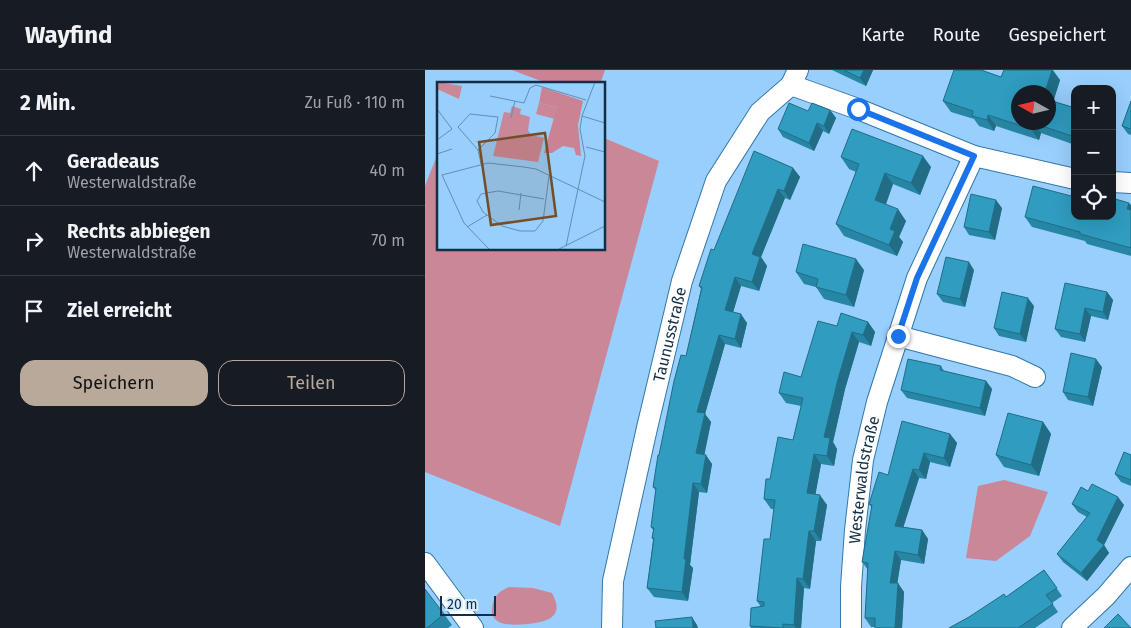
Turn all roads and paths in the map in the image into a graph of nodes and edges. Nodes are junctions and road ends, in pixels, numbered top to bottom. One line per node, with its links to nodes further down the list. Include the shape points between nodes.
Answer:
1 (795, 78): 2 (street, via 858,109); 11 (street, Taunusstraße, via 760,112 715,181 682,281 649,419 613,581)
2 (974, 156): 3 (street); 6 (street, Westerwaldstraße, via 917,278)
3 (1071, 178)
4 (1116, 182): 5 (street)
5 (1131, 183)
6 (898, 336): 7 (street, via 1011,366); 12 (street, Westerwaldstraße, via 863,460 854,540)
7 (1035, 377)
8 (425, 564): 10 (street)
9 (1131, 567): 13 (street)
10 (473, 628)
11 (612, 628)
12 (851, 628)
13 (1073, 628)

